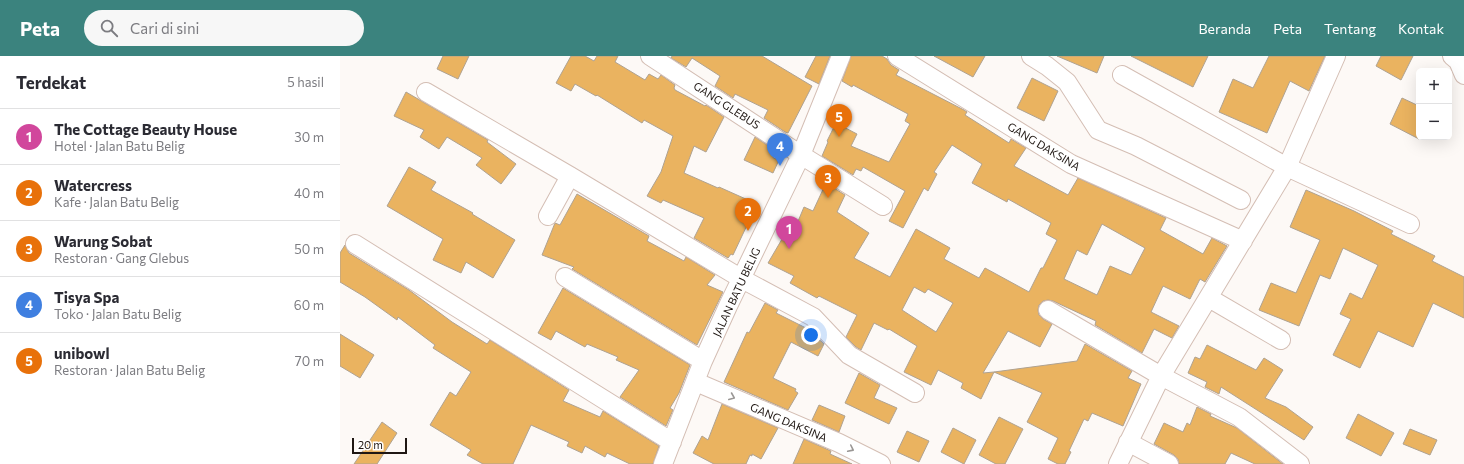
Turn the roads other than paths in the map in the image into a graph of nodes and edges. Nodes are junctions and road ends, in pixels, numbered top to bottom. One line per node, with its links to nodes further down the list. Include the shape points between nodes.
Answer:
1 (650, 56): 10 (street, GANG GLEBUS)
2 (841, 56): 10 (street, JALAN BATU BELIG)
3 (897, 56): 17 (street, GANG DAKSINA, via 1071,164)
4 (1031, 56): 13 (street, via 1067,82 1098,130 1136,146)
5 (1336, 56): 11 (street)
6 (1452, 56): 8 (street, via 1458,61)
7 (1122, 75): 11 (street)
8 (1464, 75)
9 (426, 92): 12 (street)
10 (802, 155): 14 (street, GANG GLEBUS); 20 (street, JALAN BATU BELIG)
11 (1287, 167): 16 (street); 17 (street)
12 (570, 176): 15 (street); 20 (street)
13 (1241, 200)
14 (883, 206)
15 (548, 216)
16 (1410, 224)
17 (1243, 241): 21 (street)
18 (355, 244): 28 (street)
19 (565, 278): 24 (street)
20 (742, 279): 24 (street, JALAN BATU BELIG); 27 (street, via 812,317 849,355)
21 (1209, 298): 23 (street); 25 (street)
22 (1048, 310): 25 (street)
23 (1281, 340)
24 (703, 361): 26 (street, JALAN BATU BELIG)
25 (1161, 376): 29 (street); 34 (street, via 1240,417)
26 (696, 382): 28 (street, JALAN BATU BELIG); 31 (street, GANG DAKSINA, one-way to 31, via 839,443)
27 (915, 393)
28 (672, 442): 30 (street, JALAN BATU BELIG)
29 (1128, 442): 32 (street); 33 (street)
30 (663, 464)
31 (881, 464)
32 (1118, 464)
33 (1169, 464)
34 (1300, 464)

